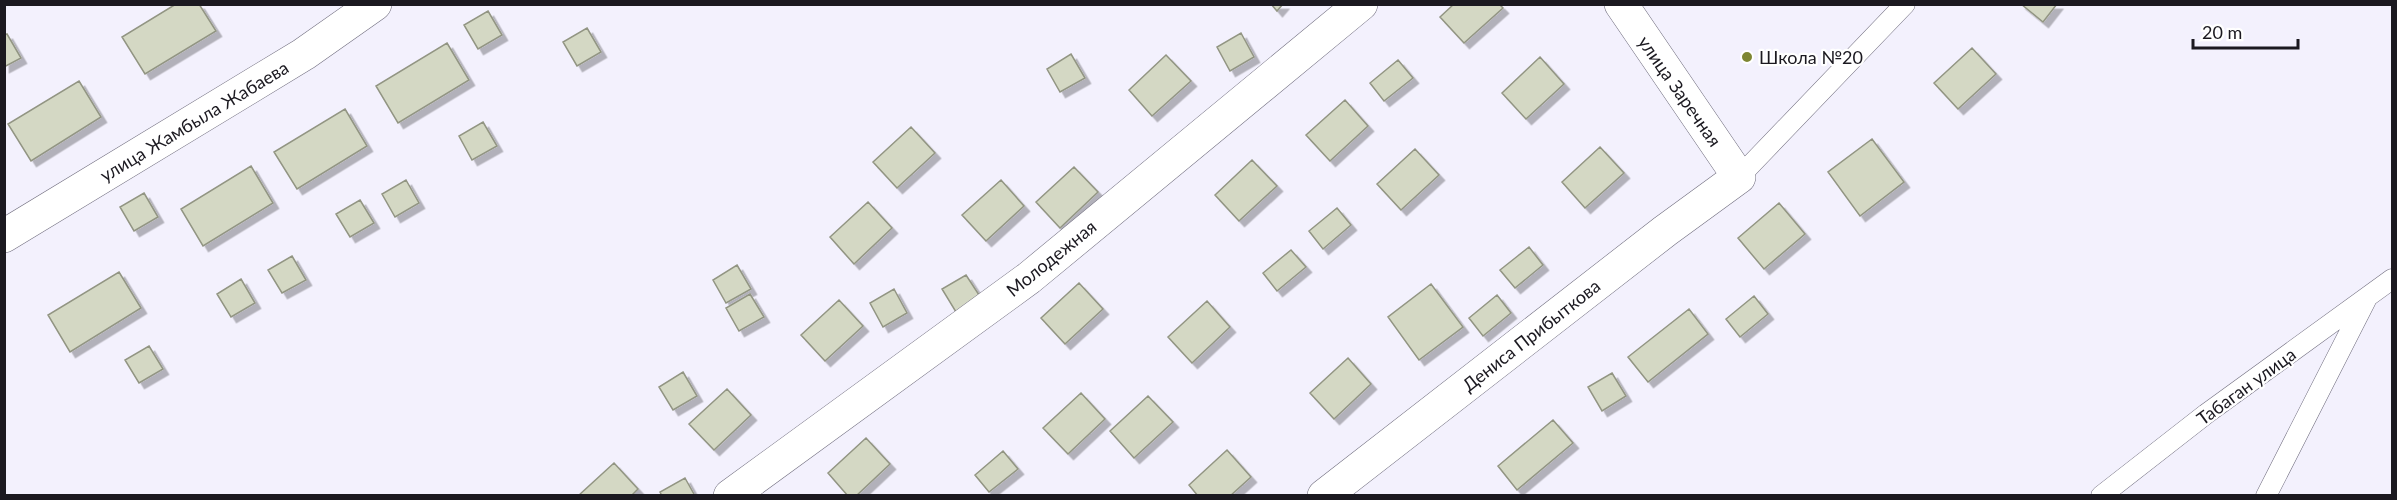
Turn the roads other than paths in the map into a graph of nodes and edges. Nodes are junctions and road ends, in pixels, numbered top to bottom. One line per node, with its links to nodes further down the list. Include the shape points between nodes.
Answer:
1 (375, 4): 6 (street, улица Жамбыла Жабаева, via 304,54)
2 (1361, 4): 9 (street, Молодежная, via 1029,278)
3 (1621, 4): 5 (street, улица Заречная)
4 (1905, 4): 5 (lane)
5 (1739, 177): 10 (street, Дениса Прибыткова)
6 (7, 233)
7 (2392, 279): 8 (lane, Табаган улица)
8 (2368, 297): 11 (lane, Табаган улица); 12 (lane)
9 (730, 495)
10 (1324, 495)
11 (2101, 495)
12 (2266, 495)

